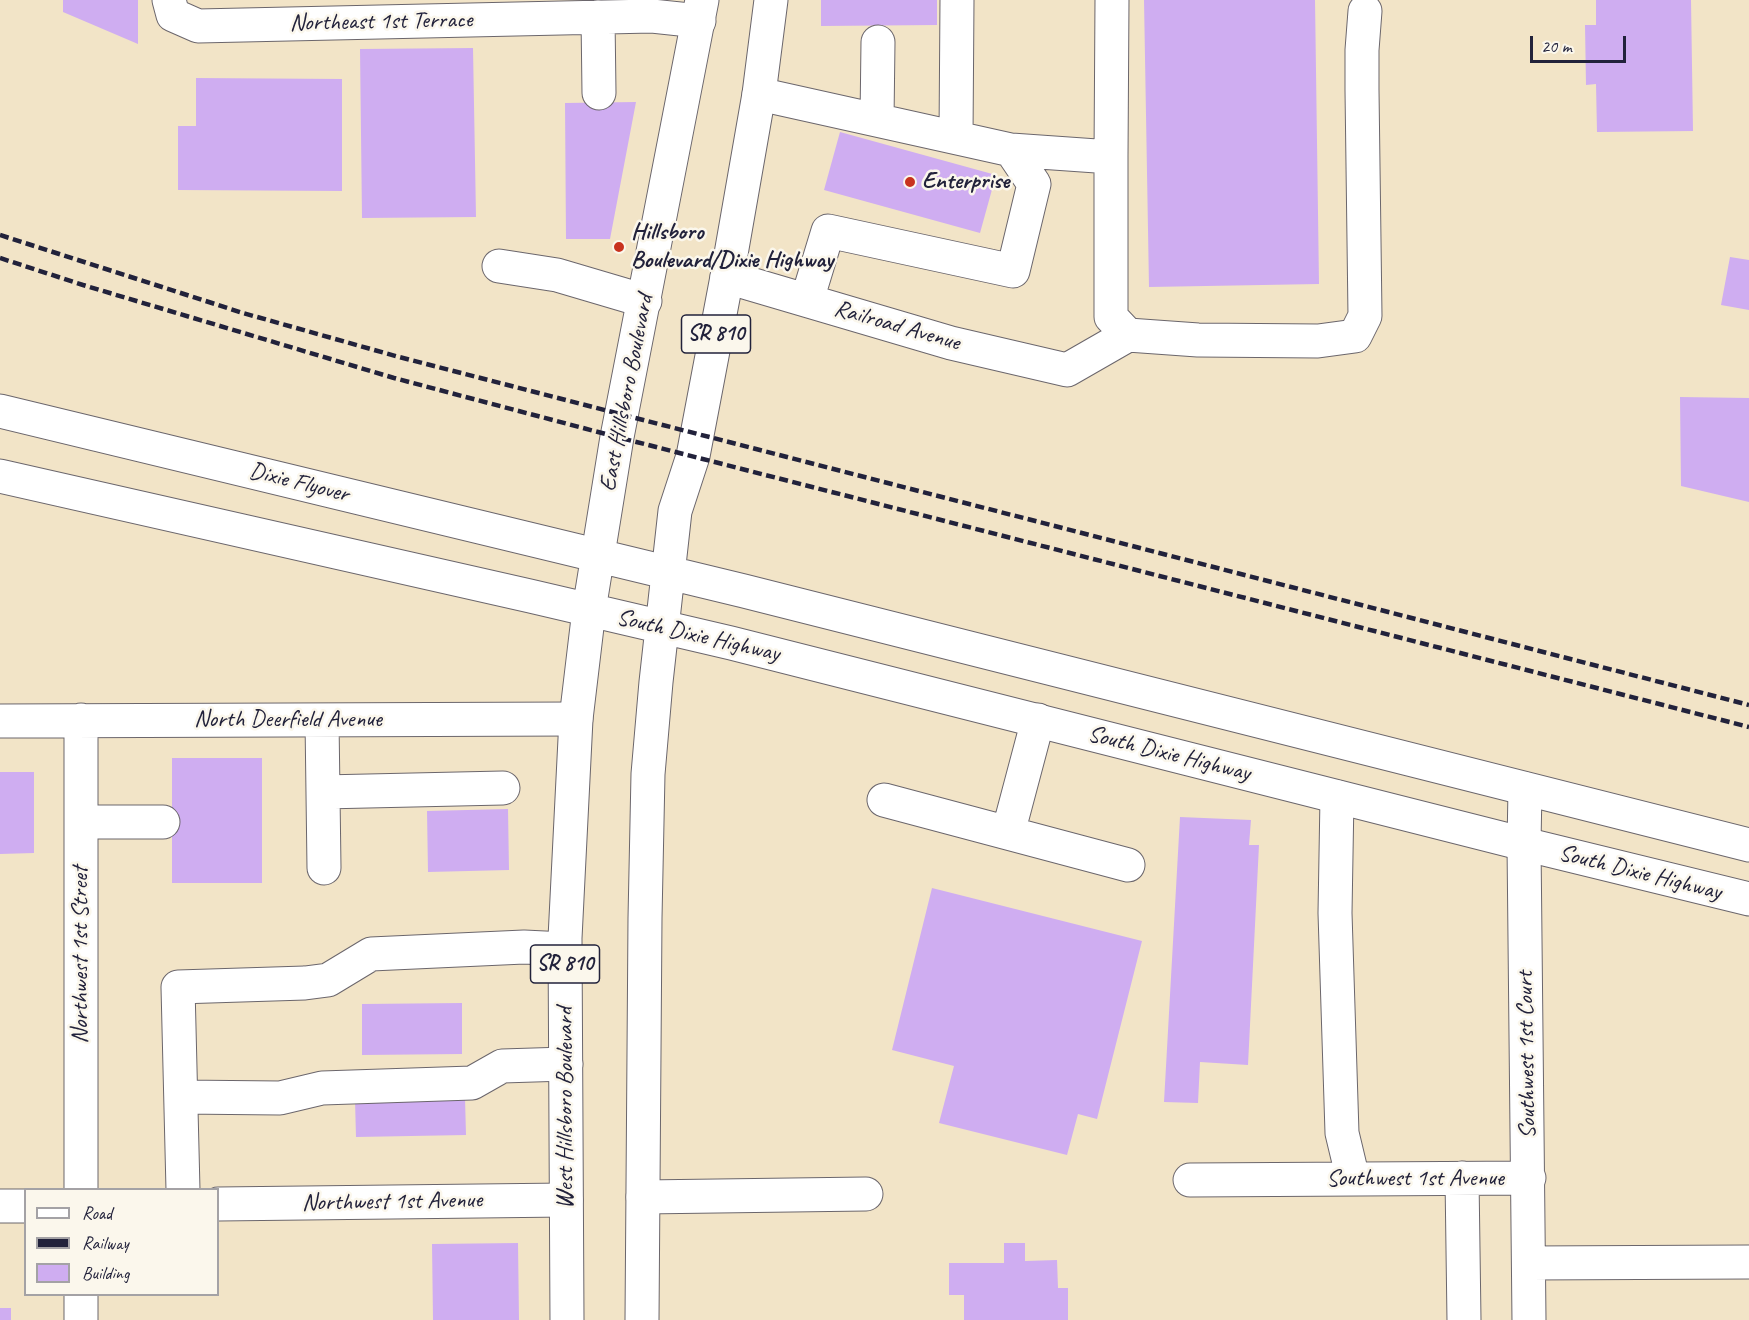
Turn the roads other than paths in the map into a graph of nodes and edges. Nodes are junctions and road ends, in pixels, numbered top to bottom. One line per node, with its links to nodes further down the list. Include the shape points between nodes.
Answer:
1 (771, 0): 11 (main road, SR 810)
2 (957, 0): 13 (main road)
3 (1112, 0): 15 (main road)
4 (171, 7): 5 (main road, Northeast 1st Terrace, via 198,26)
5 (502, 10): 8 (main road, Northeast 1st Terrace)
6 (701, 11): 8 (main road, Northeast 1st Terrace); 19 (main road, East Hillsboro Boulevard / SR 810)
7 (1365, 11): 20 (main road, via 1362,90 1365,316 1355,336 1306,341)
8 (598, 17): 10 (main road)
9 (878, 42): 12 (main road)
10 (599, 93)
11 (759, 94): 12 (main road); 17 (main road, SR 810)
12 (877, 120): 13 (main road)
13 (956, 137): 14 (main road)
14 (1011, 150): 15 (main road); 18 (main road, via 1034,184 1013,271 828,231)
15 (1112, 157): 20 (main road, via 1111,317)
16 (499, 266): 19 (main road, via 557,275)
17 (728, 277): 18 (main road, Railroad Avenue); 24 (main road, SR 810, via 693,456 675,511)
18 (807, 300): 20 (main road, Railroad Avenue, via 951,343 1067,370)
19 (645, 302): 23 (main road, East Hillsboro Boulevard / SR 810)
20 (1128, 335)
21 (0, 411): 23 (main road, Dixie Flyover)
22 (0, 476): 25 (main road)
23 (597, 556): 24 (main road); 25 (main road, East Hillsboro Boulevard / SR 810)
24 (668, 573): 26 (main road, SR 810); 33 (main road)
25 (589, 610): 26 (main road, South Dixie Highway); 27 (main road, West Hillsboro Boulevard / SR 810)
26 (663, 628): 30 (main road, South Dixie Highway); 55 (main road, SR 810, via 648,774)
27 (576, 719): 29 (main road, North Deerfield Avenue); 45 (main road, West Hillsboro Boulevard / SR 810)
28 (81, 720): 29 (main road, North Deerfield Avenue); 31 (main road, North Deerfield Avenue); 37 (main road, Northwest 1st Street)
29 (322, 720): 34 (main road)
30 (1038, 720): 35 (main road, South Dixie Highway); 39 (main road)
31 (0, 721)
32 (503, 788): 34 (main road)
33 (1525, 789): 40 (main road, Southwest 1st Court); 41 (main road)
34 (323, 792): 43 (main road)
35 (1337, 796): 40 (main road, South Dixie Highway); 50 (main road, via 1335,914 1342,1133)
36 (884, 800): 39 (main road)
37 (81, 822): 38 (main road); 52 (main road, Northwest 1st Street)
38 (163, 822)
39 (1008, 833): 42 (main road)
40 (1524, 844): 44 (main road, South Dixie Highway); 49 (main road, Southwest 1st Court)
41 (1749, 845)
42 (1128, 865)
43 (324, 868)
44 (1749, 899)
45 (565, 949): 46 (main road, West Hillsboro Boulevard / SR 810); 47 (main road, via 524,947 371,954 328,980 178,987)
46 (566, 1064): 47 (main road, via 502,1066 472,1083 322,1088 280,1098); 56 (main road, West Hillsboro Boulevard / SR 810)
47 (181, 1097): 53 (main road)
48 (1462, 1178): 49 (main road, Southwest 1st Avenue); 50 (main road, Southwest 1st Avenue); 66 (main road)
49 (1529, 1178): 61 (main road, Southwest 1st Court)
50 (1353, 1179): 51 (main road, Southwest 1st Avenue)
51 (1190, 1180)
52 (81, 1188)
53 (183, 1188)
54 (866, 1194): 55 (main road)
55 (643, 1197): 65 (main road, SR 810)
56 (566, 1200): 57 (main road, Northwest 1st Avenue); 64 (main road, West Hillsboro Boulevard / SR 810)
57 (219, 1204)
58 (0, 1206): 59 (main road)
59 (24, 1206)
60 (1749, 1262): 61 (main road)
61 (1529, 1263): 67 (main road, Southwest 1st Court)
62 (81, 1296): 63 (main road)
63 (81, 1320)
64 (567, 1320)
65 (642, 1320)
66 (1464, 1320)
67 (1529, 1320)

